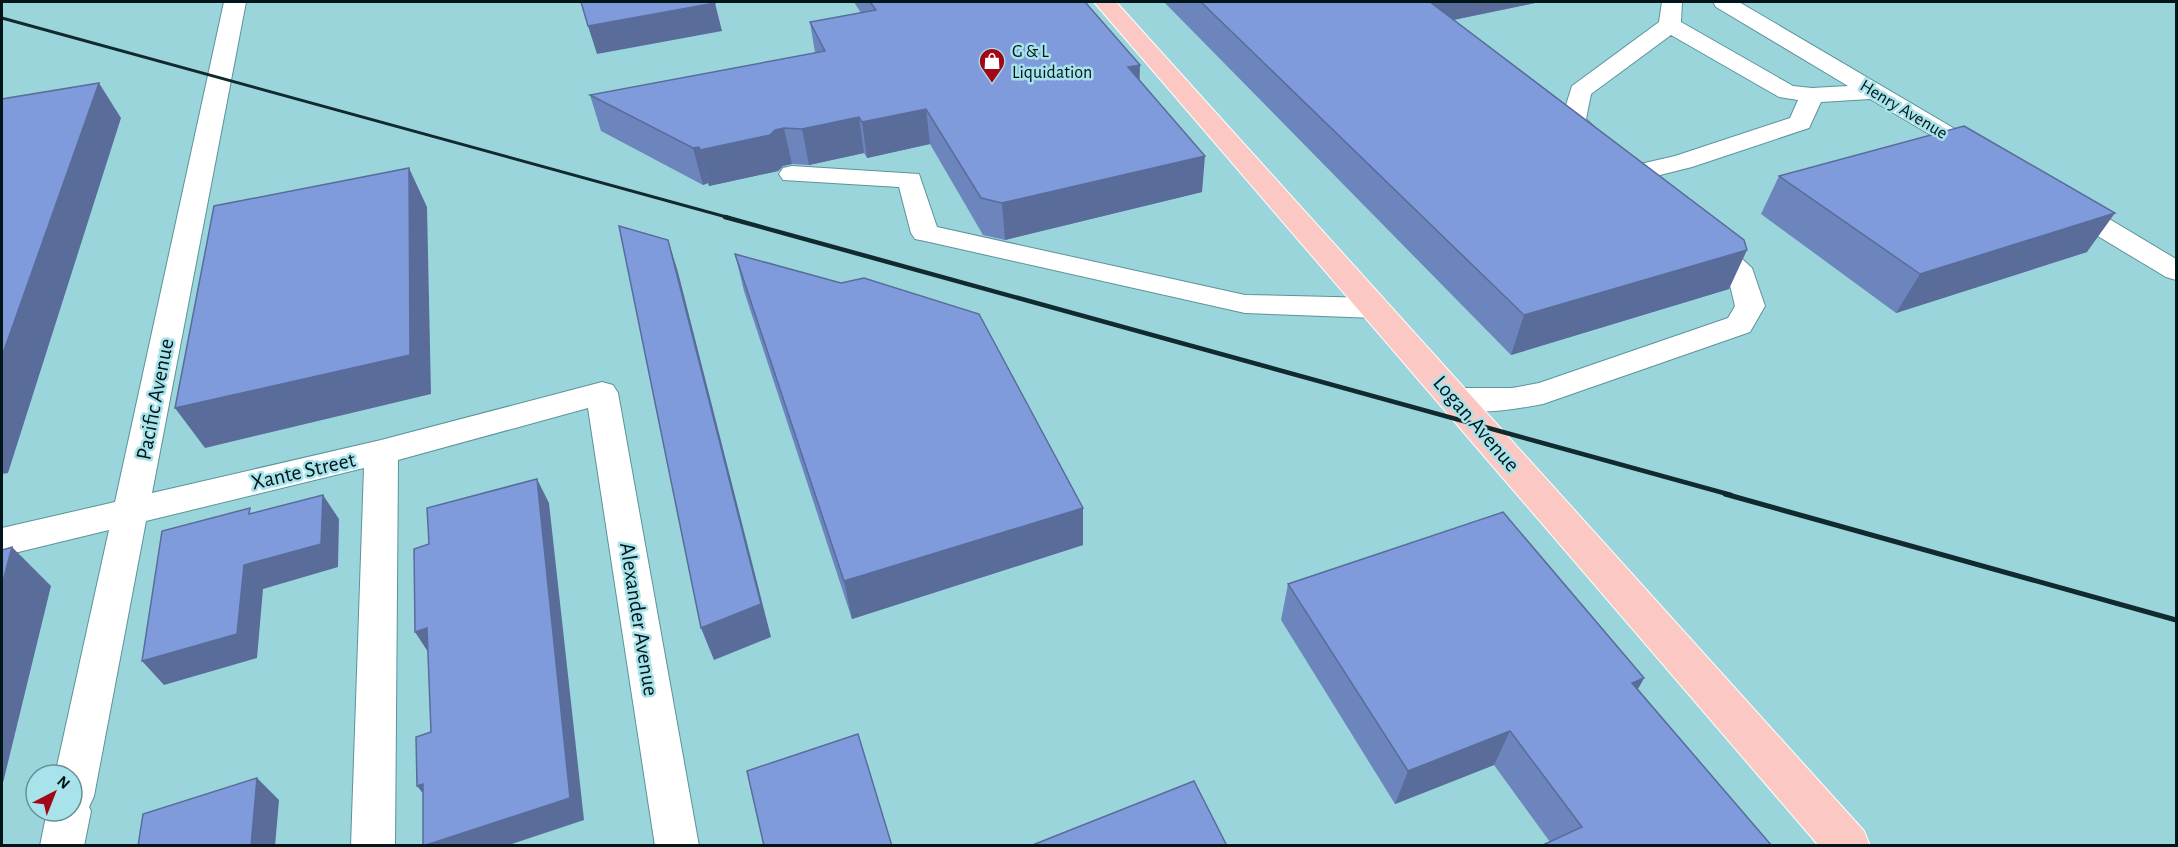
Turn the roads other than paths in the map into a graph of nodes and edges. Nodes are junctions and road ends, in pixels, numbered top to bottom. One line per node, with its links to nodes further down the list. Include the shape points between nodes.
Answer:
1 (235, 2): 16 (street, Pacific Avenue)
2 (1105, 2): 12 (main road, Logan Avenue)
3 (1724, 2): 5 (street, Henry Avenue)
4 (1671, 13): 6 (street, via 1787,92); 6 (street, via 1580,91 1573,122 1642,183 1683,162 1800,123)
5 (1875, 92): 6 (street); 7 (street, Henry Avenue)
6 (1812, 95)
7 (1995, 164)
8 (792, 174): 12 (street, via 910,180 925,232 1245,304)
9 (2046, 193): 11 (street)
10 (1685, 222): 14 (street, via 1742,274 1750,306 1739,325 1543,393 1512,399)
11 (2176, 271)
12 (1375, 308): 14 (main road, Logan Avenue)
13 (602, 393): 15 (street, Xante Street); 22 (street, Alexander Avenue)
14 (1455, 399): 23 (main road, Logan Avenue)
15 (381, 452): 16 (street, Xante Street); 21 (street)
16 (132, 511): 17 (street, Xante Street); 18 (street, Pacific Avenue)
17 (2, 542)
18 (79, 763)
19 (67, 823): 20 (street)
20 (62, 846)
21 (373, 846)
22 (677, 846)
23 (1848, 846)

